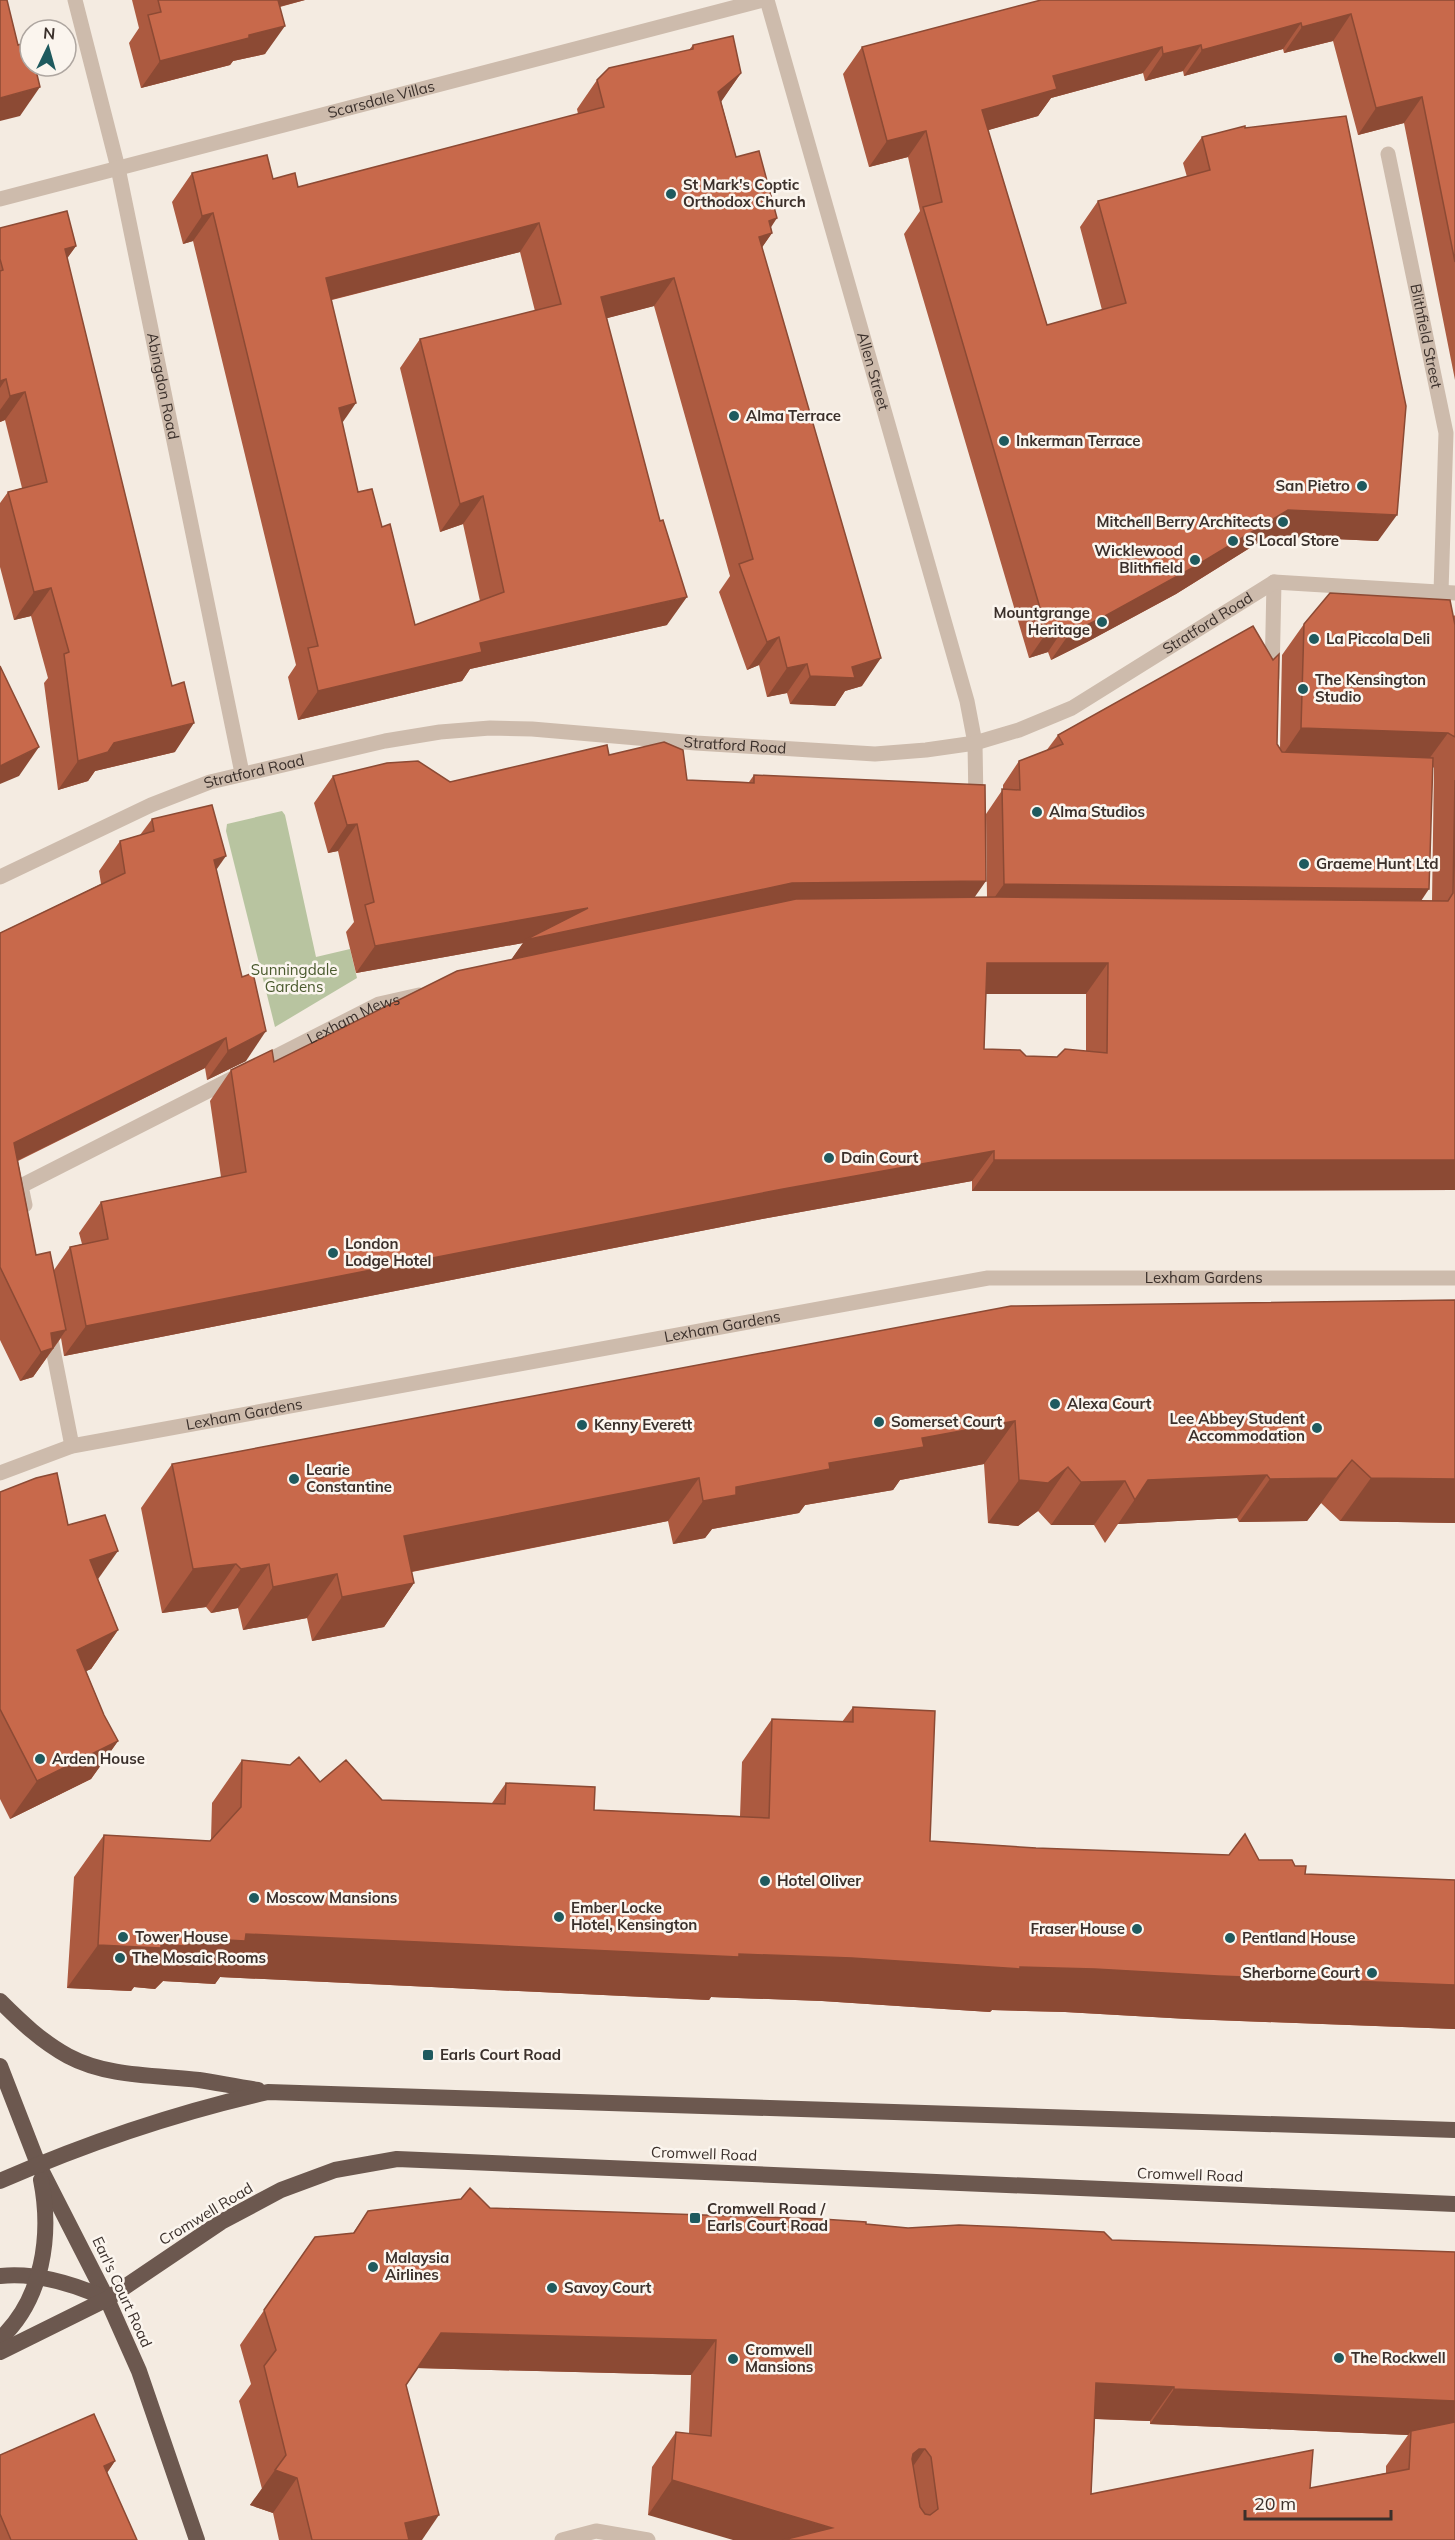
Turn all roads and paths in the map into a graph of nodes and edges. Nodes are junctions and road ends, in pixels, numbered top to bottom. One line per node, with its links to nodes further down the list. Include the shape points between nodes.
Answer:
1 (75, 0): 5 (street, Abingdon Road)
2 (763, 0): 5 (street, Scarsdale Villas)
3 (767, 0): 10 (street, Allen Street, via 967,700)
4 (1388, 154): 8 (street, Blithfield Street, via 1446,433)
5 (118, 168): 6 (street, Scarsdale Villas); 11 (street, Abingdon Road)
6 (0, 199)
7 (1274, 582): 8 (street); 9 (street); 10 (street, Stratford Road, via 1072,708)
8 (1448, 593)
9 (1272, 699)
10 (975, 743): 11 (street, Stratford Road, via 875,754 490,728 385,741); 12 (street, Allen Street)
11 (242, 773): 13 (street, Stratford Road, via 151,805)
12 (976, 815)
13 (0, 877)
14 (436, 992): 15 (street, Lexham Mews, via 379,1004 21,1186)
15 (28, 1220)
16 (1455, 1278): 18 (street, Lexham Gardens, via 988,1278)
17 (46, 1310): 18 (street)
18 (72, 1446): 19 (street, Lexham Gardens)
19 (0, 1473)
20 (0, 2001): 22 (highway, via 47,2043 93,2066)
21 (0, 2066): 24 (highway, Earl's Court Road)
22 (268, 2092): 23 (highway); 24 (highway, via 181,2113)
23 (1455, 2130)
24 (38, 2164): 25 (highway); 28 (highway, via 46,2232); 29 (highway, Earl's Court Road)
25 (0, 2181)
26 (1455, 2204): 29 (highway, Cromwell Road, via 397,2159 335,2170 281,2190 221,2222)
27 (0, 2276): 28 (highway)
28 (37, 2277): 29 (highway); 30 (highway, via 22,2312)
29 (107, 2299): 31 (highway, Cromwell Road); 32 (highway, Earl's Court Road, via 139,2371)
30 (0, 2339)
31 (0, 2352)
32 (197, 2540)
33 (562, 2540): 34 (street, via 596,2531)
34 (648, 2540)

